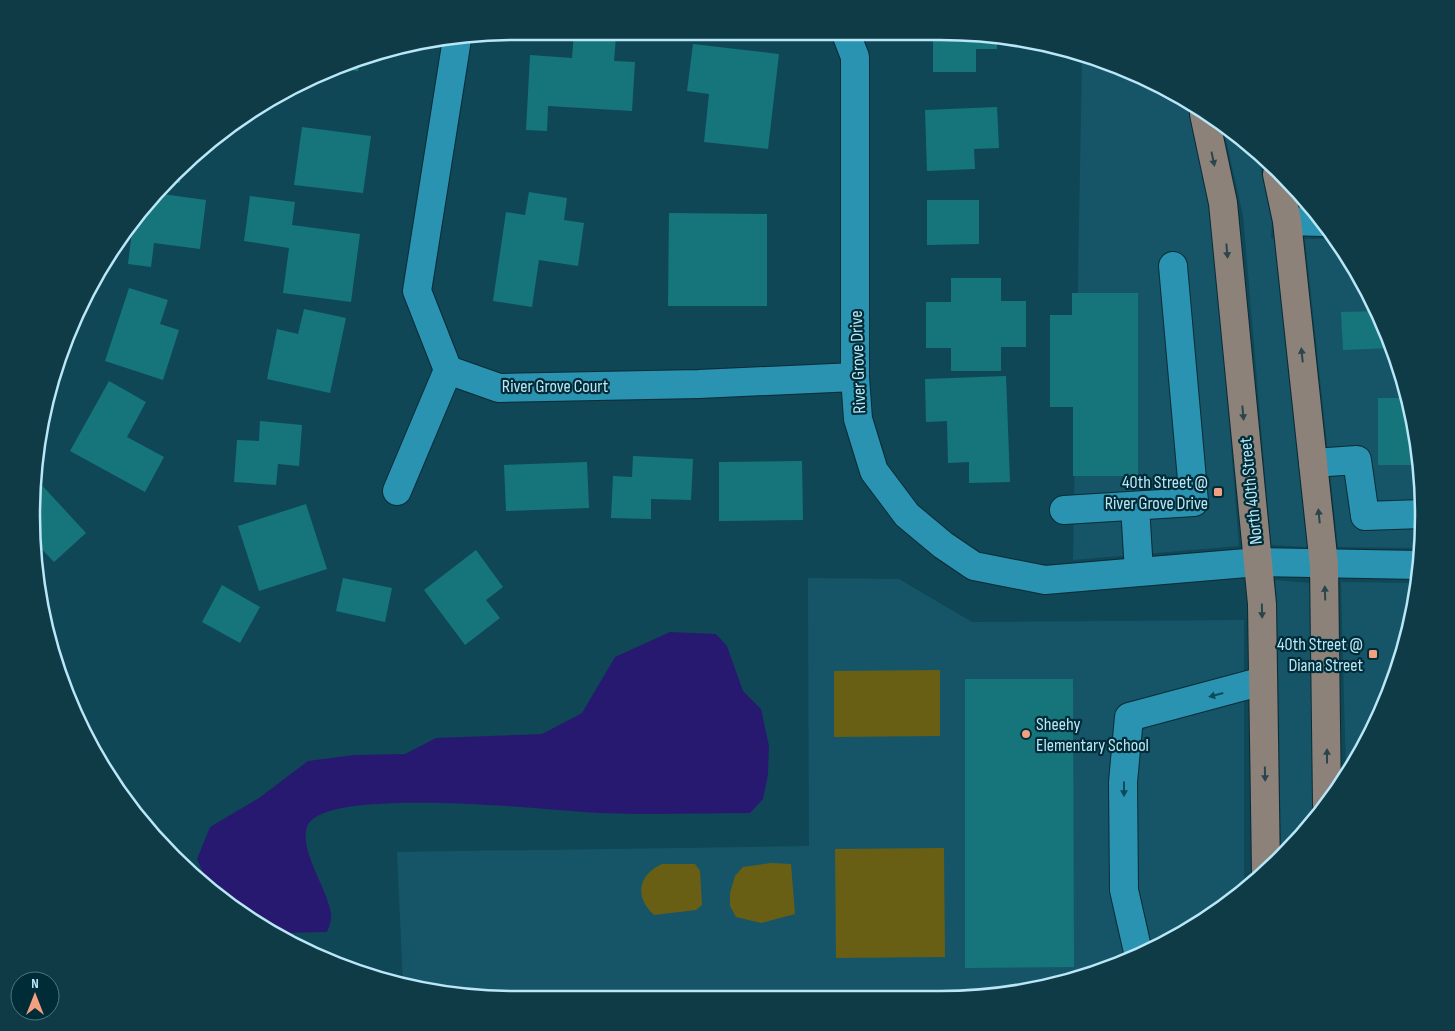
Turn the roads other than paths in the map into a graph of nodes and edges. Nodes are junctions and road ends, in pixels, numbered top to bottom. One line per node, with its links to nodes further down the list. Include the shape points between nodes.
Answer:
1 (849, 40): 9 (street, River Grove Drive, via 855,56)
2 (456, 44): 8 (street, via 417,291)
3 (1206, 121): 15 (main road, North 40th Street, one-way to 15, via 1223,203)
4 (1279, 182): 5 (main road)
5 (1287, 221): 6 (street); 10 (main road, one-way to 5)
6 (1313, 222)
7 (1173, 266): 12 (street, via 1194,502)
8 (448, 370): 9 (street, River Grove Court, via 498,388); 11 (street)
9 (855, 377): 18 (street, River Grove Drive, via 858,419 874,471 907,515 943,545 974,566 1045,580)
10 (1313, 463): 14 (street, via 1357,460 1365,516); 16 (main road, one-way to 10)
11 (397, 491)
12 (1135, 506): 13 (street); 18 (street)
13 (1064, 510)
14 (1415, 514)
15 (1258, 562): 16 (street, River Grove Drive); 18 (street, River Grove Drive); 19 (main road, North 40th Street, one-way to 19)
16 (1324, 565): 17 (street, River Grove Drive); 20 (main road, one-way to 16)
17 (1412, 565)
18 (1139, 572)
19 (1263, 681): 21 (main road, North 40th Street, one-way to 21); 22 (street, one-way to 22, via 1129,717 1123,782 1124,890)
20 (1327, 791)
21 (1266, 861)
22 (1137, 948)

